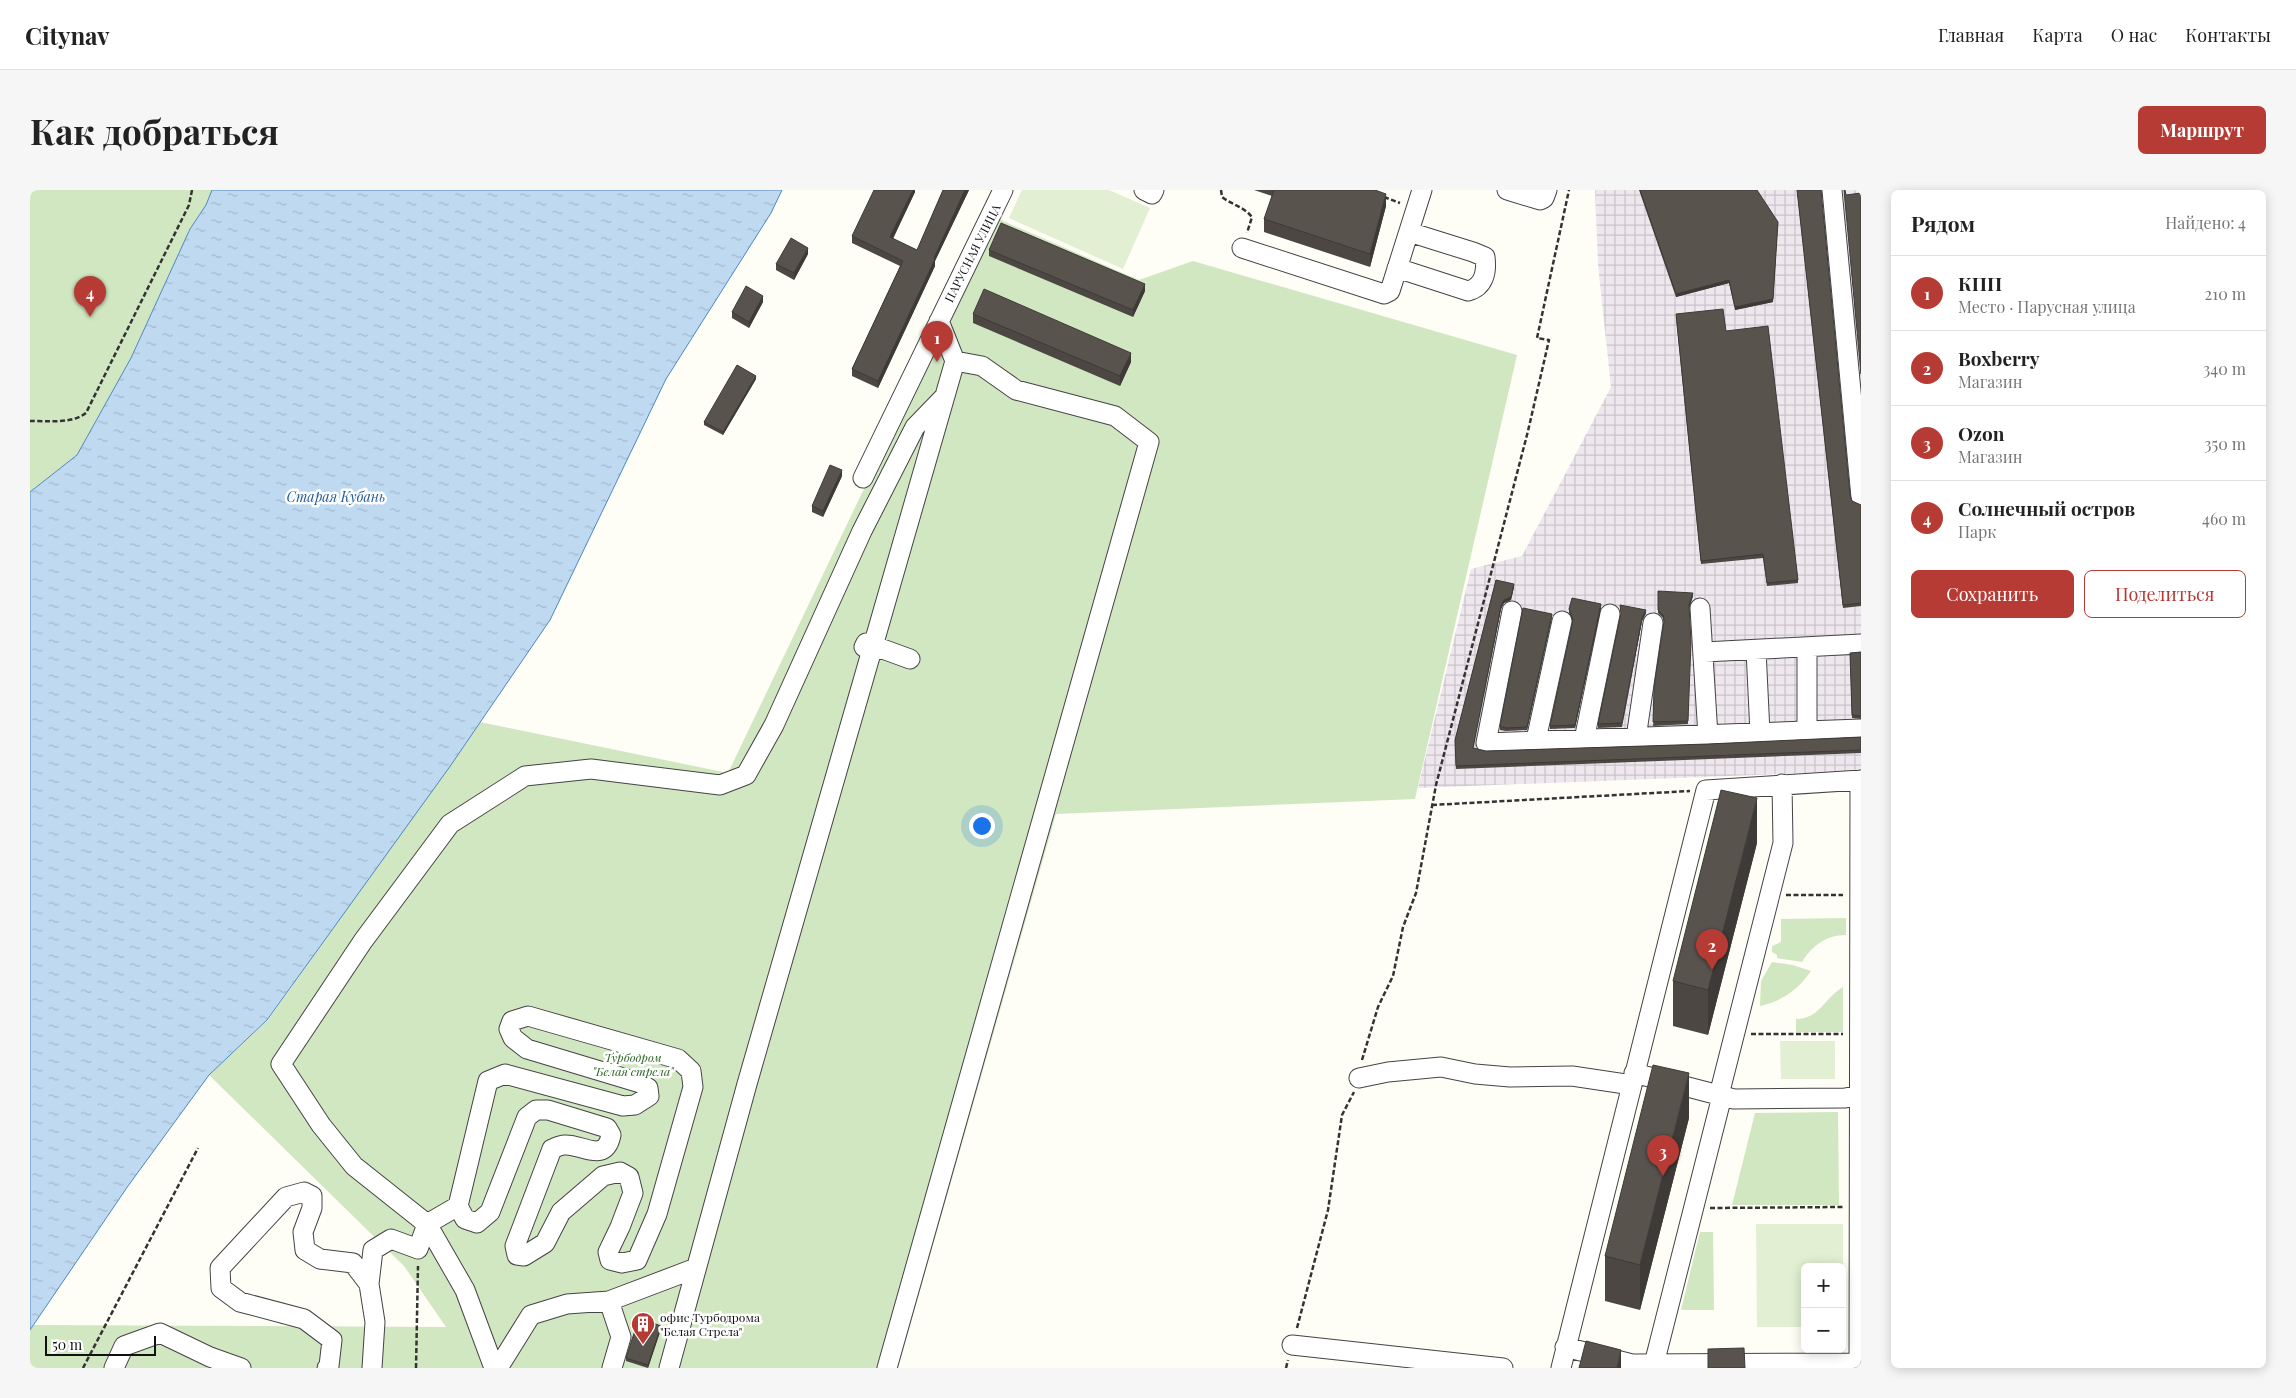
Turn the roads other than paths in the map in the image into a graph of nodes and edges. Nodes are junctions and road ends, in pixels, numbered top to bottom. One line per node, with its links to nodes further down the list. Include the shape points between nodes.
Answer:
1 (1003, 190): 11 (street, ПАРУСНАЯ УЛИЦА)
2 (1144, 190): 3 (street, via 1152,194)
3 (1154, 190)
4 (1422, 190): 8 (street)
5 (1507, 190): 6 (street, via 1540,200)
6 (1547, 190)
7 (1832, 190): 15 (street)
8 (1409, 232): 10 (street); 10 (street, via 1485,257 1486,270 1481,284 1468,291)
9 (1242, 248): 10 (street, via 1384,294 1390,291)
10 (1397, 268)
11 (938, 321): 12 (street); 14 (street, ПАРУСНАЯ УЛИЦА)
12 (955, 361): 13 (street); 59 (street, via 982,366 1016,390 1115,416 1149,442)
13 (945, 396): 22 (street); 41 (street, via 915,427 862,531 774,725 746,775 720,786 591,769 525,776 450,824 363,941 281,1064 321,1125 354,1166)
14 (862, 478)
15 (1861, 497)
16 (1700, 608): 25 (street)
17 (1512, 611): 32 (street, via 1486,742)
18 (1610, 614): 33 (street)
19 (1562, 621): 32 (street)
20 (1653, 623): 31 (street)
21 (1861, 644): 23 (street)
22 (872, 646): 26 (street); 42 (street)
23 (1807, 648): 24 (street); 28 (street)
24 (1756, 650): 25 (street); 29 (street)
25 (1704, 652): 30 (street)
26 (910, 659)
27 (1861, 729): 28 (street)
28 (1807, 731): 29 (street)
29 (1760, 733): 30 (street)
30 (1708, 736): 31 (street)
31 (1636, 738): 33 (street)
32 (1536, 740): 33 (street)
33 (1584, 740)
34 (1860, 780): 35 (street); 39 (street)
35 (1782, 784): 37 (street, via 1706,790); 38 (street, via 1782,843)
36 (1359, 1078): 37 (street, via 1441,1067 1510,1077)
37 (1633, 1079): 38 (street); 46 (street)
38 (1720, 1095): 39 (street, via 1734,1099 1845,1098); 48 (street)
39 (1860, 1095): 47 (street)
40 (458, 1206): 40 (street, via 465,1218 477,1223 490,1212 527,1117 536,1110 548,1110 607,1128 610,1142 603,1149 591,1151 564,1145 552,1149 515,1246 517,1255 524,1256 545,1243 561,1212 603,1176 620,1172 629,1177 632,1193 608,1252 610,1260 622,1264 637,1260 660,1205 693,1088 691,1071 678,1059 528,1016 512,1020 508,1029 513,1038 527,1049 640,1083 648,1088 649,1096 635,1105 623,1106 505,1074 488,1081); 41 (street)
41 (427, 1224): 43 (street, via 418,1249 391,1239 373,1250); 55 (street, via 464,1290)
42 (696, 1268): 44 (street); 58 (street)
43 (369, 1284): 53 (street, via 353,1263 320,1259 305,1250 303,1232 312,1208 312,1196 304,1192 286,1197 220,1268 221,1288 240,1302 304,1319 332,1340); 54 (street, via 375,1322)
44 (609, 1301): 56 (street, via 567,1304 531,1315); 57 (street, via 621,1337)
45 (1292, 1345): 60 (street)
46 (1566, 1347): 48 (street, via 1632,1364); 61 (street)
47 (1860, 1364): 50 (street)
48 (1653, 1366): 49 (street)
49 (1683, 1366): 50 (street)
50 (1768, 1366)
51 (114, 1368): 52 (street, via 124,1346 160,1333)
52 (241, 1368)
53 (327, 1368)
54 (372, 1368)
55 (494, 1368)
56 (498, 1368)
57 (612, 1368)
58 (669, 1368)
59 (887, 1368)
60 (1503, 1368)
61 (1560, 1368)

